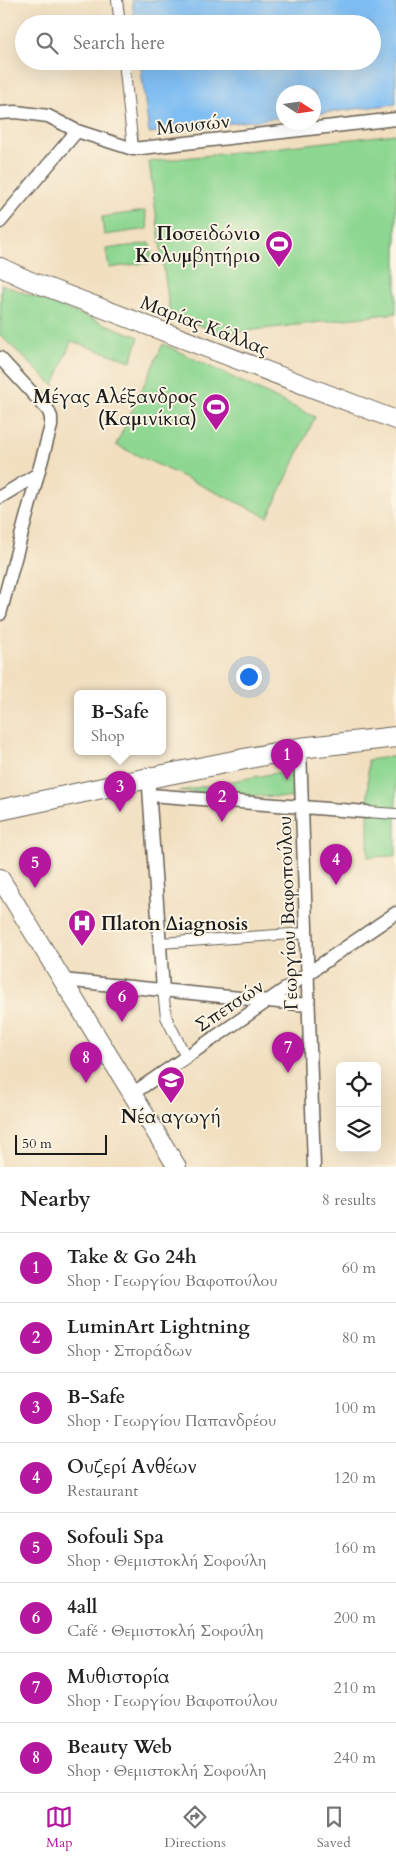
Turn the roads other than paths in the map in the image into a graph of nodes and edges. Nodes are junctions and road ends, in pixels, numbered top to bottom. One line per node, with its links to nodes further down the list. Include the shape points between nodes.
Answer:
1 (117, 0): 2 (street)
2 (119, 15)
3 (125, 70): 7 (street)
4 (0, 113): 6 (street, Μουσών, via 48,116)
5 (396, 119): 7 (street, Μουσών)
6 (77, 131): 7 (street, Μουσών); 8 (street)
7 (133, 149)
8 (0, 222)
9 (0, 268): 11 (main road, Μαρίας Κάλλας)
10 (0, 358): 12 (street, via 51,417)
11 (396, 420)
12 (38, 474): 13 (street); 14 (street)
13 (0, 497)
14 (0, 614)
15 (396, 737): 16 (main road)
16 (300, 748): 17 (main road); 18 (street, Γεωργίου Βαφοπούλου)
17 (149, 786): 18 (street); 19 (main road); 25 (street)
18 (302, 806): 20 (street); 24 (street, Γεωργίου Βαφοπούλου)
19 (0, 810)
20 (367, 812): 21 (street)
21 (396, 814)
22 (0, 878): 27 (main road)
23 (396, 913): 26 (street, Σπετσών)
24 (306, 933): 25 (street); 26 (street, Γεωργίου Βαφοπούλου)
25 (160, 943): 28 (street)
26 (308, 974): 29 (street, Σπετσών); 30 (street, Γεωργίου Βαφοπούλου)
27 (63, 980): 28 (street); 32 (main road)
28 (163, 990): 29 (street); 31 (street, via 164,1011)
29 (268, 1001): 30 (street); 31 (street, Σπετσών)
30 (308, 1005): 34 (street, Γεωργίου Βαφοπούλου)
31 (186, 1057): 32 (street, Σπετσών)
32 (132, 1094): 33 (main road)
33 (177, 1167)
34 (314, 1167)

